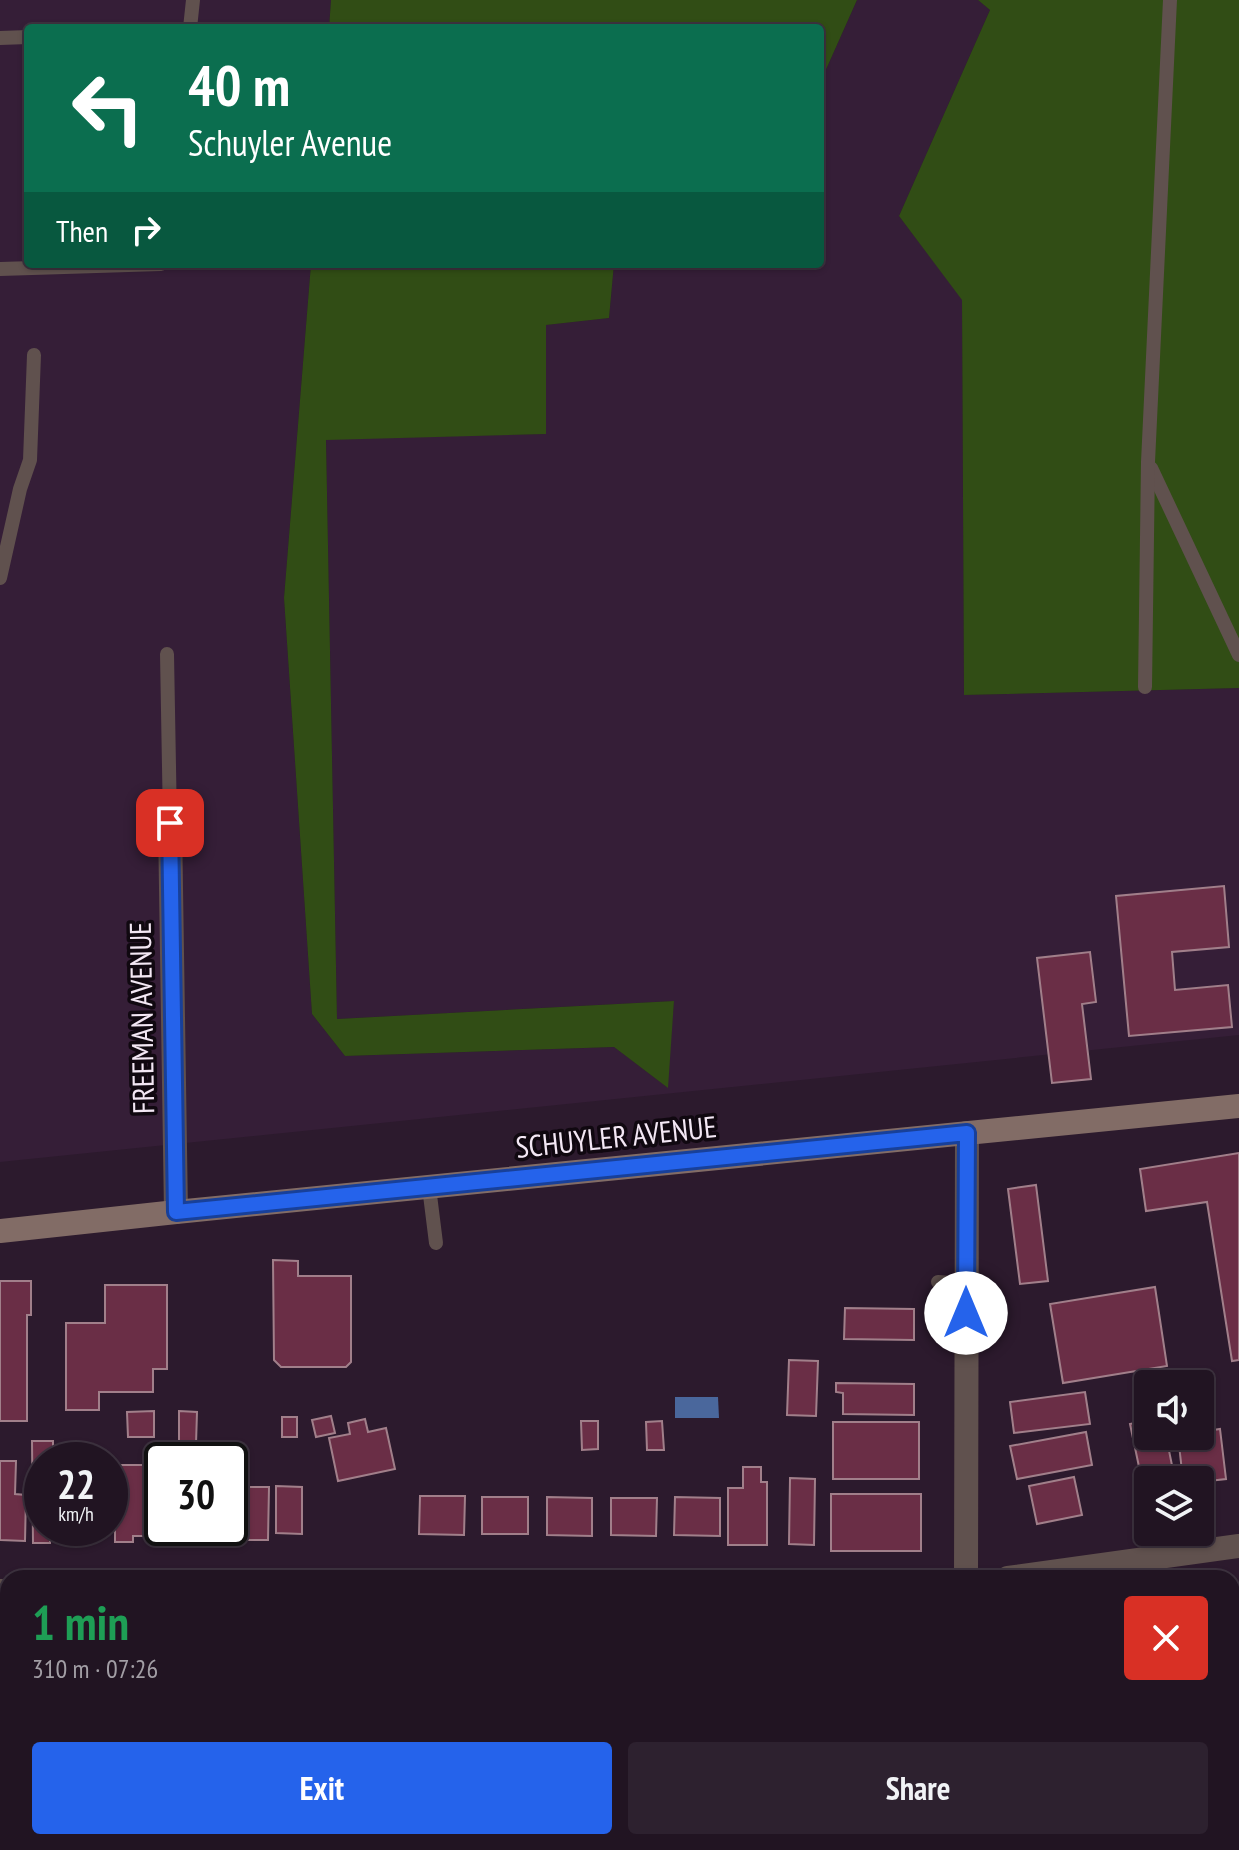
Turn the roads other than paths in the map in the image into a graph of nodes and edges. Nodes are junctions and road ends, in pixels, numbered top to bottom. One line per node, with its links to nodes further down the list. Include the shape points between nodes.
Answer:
1 (193, 0): 3 (lane)
2 (1170, 0): 9 (lane)
3 (190, 24)
4 (24, 37): 5 (lane)
5 (0, 38)
6 (32, 268): 7 (lane)
7 (0, 269)
8 (34, 355): 10 (lane, via 30,460)
9 (1148, 462): 12 (lane); 13 (lane)
10 (0, 578)
11 (167, 654): 14 (lane)
12 (1239, 655)
13 (1145, 687)
14 (170, 823): 18 (street, FREEMAN AVENUE)
15 (1239, 1106): 16 (main road, SCHUYLER AVENUE)
16 (967, 1133): 17 (main road, SCHUYLER AVENUE); 22 (street)
17 (429, 1187): 18 (main road, SCHUYLER AVENUE); 20 (lane)
18 (176, 1212): 19 (main road, SCHUYLER AVENUE)
19 (0, 1231)
20 (436, 1243)
21 (938, 1282): 22 (lane)
22 (966, 1284): 24 (street)
23 (1239, 1546): 25 (street)
24 (966, 1570)
25 (1066, 1570)

